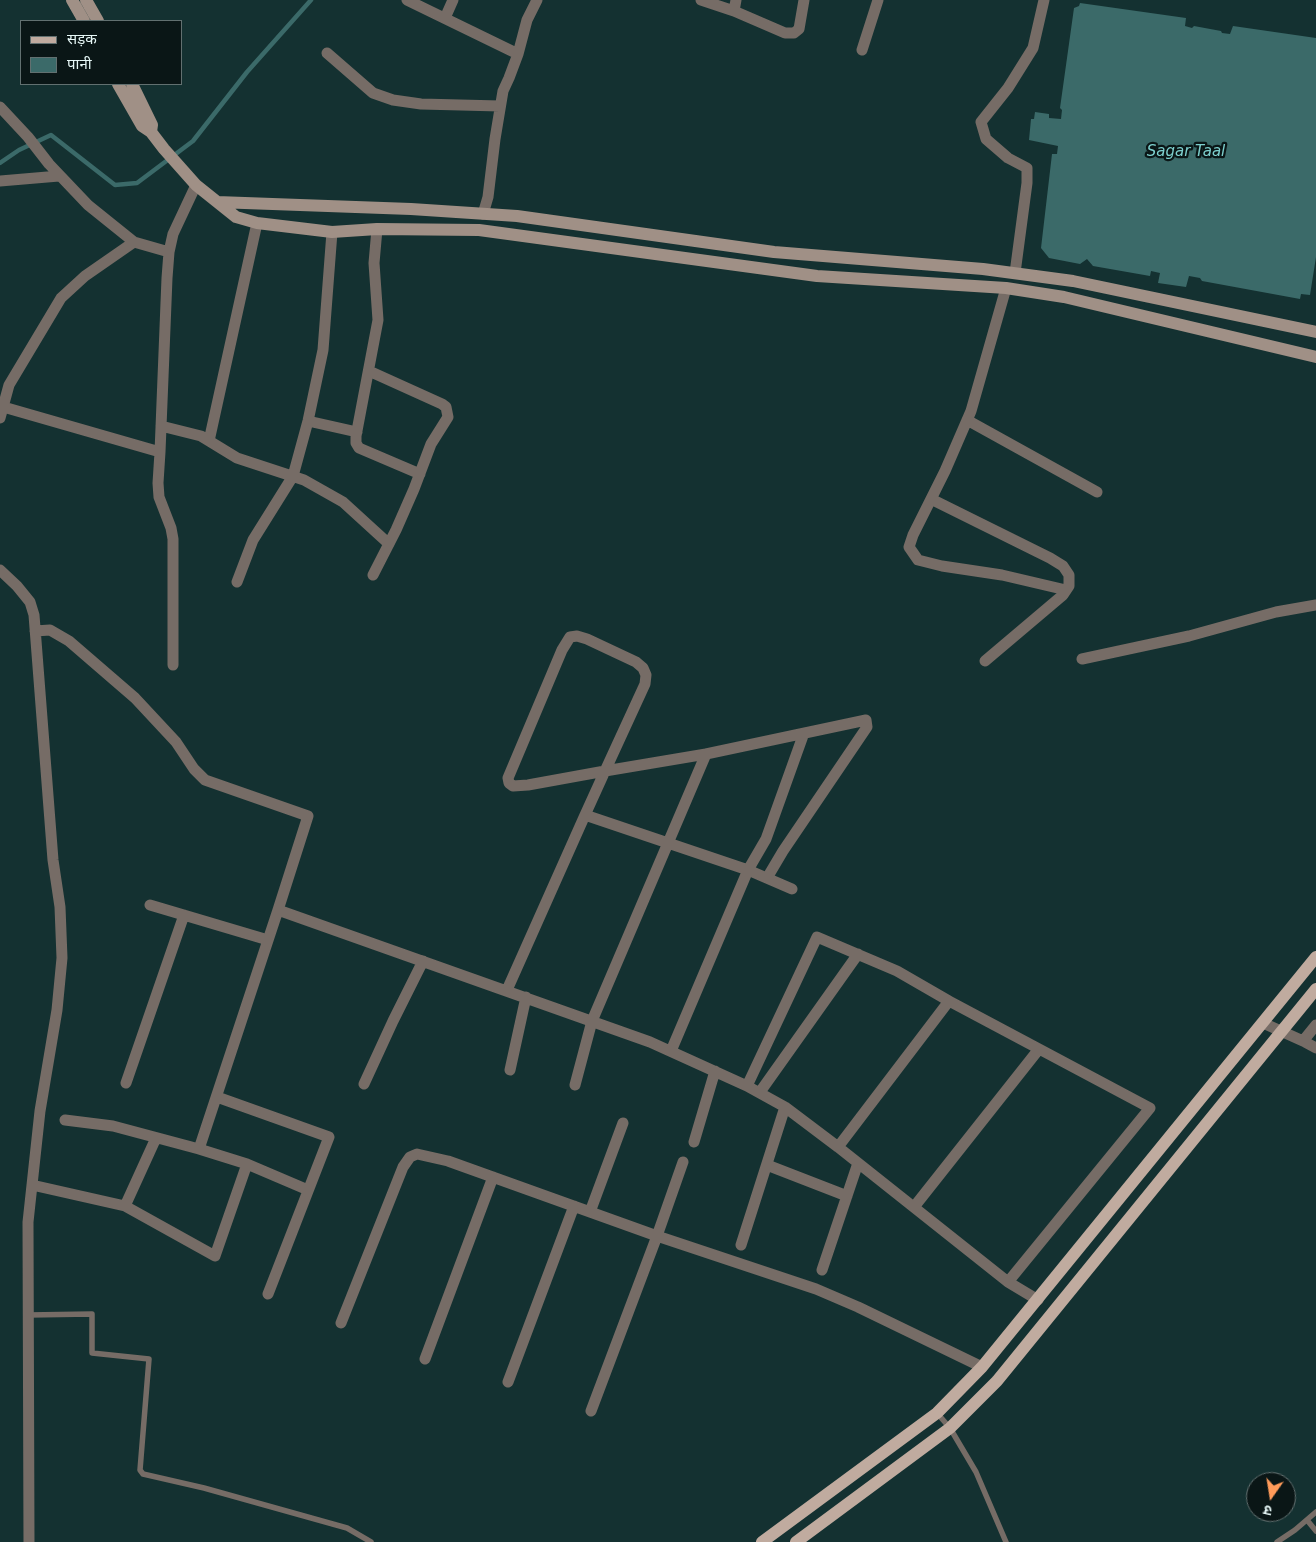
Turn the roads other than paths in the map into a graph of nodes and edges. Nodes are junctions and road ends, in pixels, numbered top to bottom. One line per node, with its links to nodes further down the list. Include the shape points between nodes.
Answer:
1 (72, 0): 12 (street)
2 (86, 0): 13 (street)
3 (407, 0): 11 (street)
4 (453, 0): 11 (street)
5 (537, 0): 16 (street, via 527,20)
6 (701, 0): 10 (street)
7 (804, 0): 10 (street, via 799,29 794,33 784,33)
8 (878, 0): 14 (street)
9 (1044, 0): 32 (street, via 1033,48 1008,88 981,122 986,139 1008,158 1027,168)
10 (735, 5)
11 (445, 18): 16 (street)
12 (83, 20)
13 (97, 20)
14 (862, 50)
15 (327, 53): 19 (street, via 373,93 393,100)
16 (518, 54): 19 (street)
17 (119, 85): 21 (street, via 142,126)
18 (132, 85): 21 (street, via 152,125)
19 (500, 106): 26 (street)
20 (0, 107): 22 (street)
21 (151, 132): 24 (street)
22 (59, 176): 23 (street); 30 (street, via 88,205)
23 (0, 181)
24 (196, 185): 25 (street); 31 (street, via 173,234)
25 (217, 202): 26 (street); 27 (street, via 236,218)
26 (483, 214): 32 (street, via 774,252)
27 (257, 223): 29 (street); 42 (street)
28 (376, 229): 29 (street); 33 (street, via 479,230 817,276); 36 (street, via 374,264 378,320)
29 (332, 232): 39 (street, via 323,350)
30 (134, 242): 31 (street); 37 (street, via 85,276 61,298 9,385)
31 (169, 252): 40 (street)
32 (1014, 273): 34 (street, via 1073,281)
33 (1006, 288): 35 (street, via 1064,297); 38 (street)
34 (1316, 332)
35 (1316, 357)
36 (369, 370): 41 (street); 44 (street, via 446,407 448,417 431,444)
37 (1, 410): 43 (street)
38 (967, 420): 46 (street); 47 (street)
39 (308, 421): 41 (street); 45 (street)
40 (161, 426): 42 (street); 43 (street)
41 (356, 432): 44 (street, via 359,448)
42 (209, 441): 45 (street, via 237,458)
43 (160, 452): 57 (street, via 159,497 173,539)
44 (420, 474): 48 (street)
45 (293, 476): 48 (street, via 343,502); 51 (street, via 253,540)
46 (1097, 492)
47 (931, 499): 52 (street, via 1063,566 1070,580); 52 (street, via 909,547 918,560)
48 (389, 544): 50 (street)
49 (0, 570): 54 (street, via 30,602)
50 (373, 575)
51 (237, 582)
52 (1066, 590): 56 (street)
53 (1316, 605): 55 (street)
54 (35, 631): 67 (street, via 50,630 69,641 135,698 176,742 205,780 308,816); 105 (street, via 62,958)
55 (1082, 659)
56 (985, 661)
57 (173, 665)
58 (804, 733): 59 (street); 63 (street, via 766,838); 64 (street, via 866,720 867,727)
59 (706, 754): 60 (street); 62 (street)
60 (605, 771): 60 (street, via 518,787 509,783 508,778 570,637 587,639 636,662 646,676); 61 (street)
61 (585, 816): 62 (street); 74 (street)
62 (668, 843): 63 (street); 77 (street)
63 (748, 870): 64 (street); 84 (street)
64 (767, 878): 65 (street)
65 (792, 889)
66 (150, 905): 68 (street)
67 (278, 910): 69 (street); 72 (street)
68 (184, 915): 69 (street); 87 (street)
69 (268, 940): 92 (street)
70 (858, 954): 76 (street, via 898,971); 90 (street, via 817,937); 91 (street)
71 (1316, 957): 78 (main road)
72 (423, 961): 74 (street); 88 (street)
73 (1316, 989): 80 (main road)
74 (507, 990): 75 (street)
75 (526, 997): 77 (street); 85 (street)
76 (949, 1001): 83 (street); 98 (street)
77 (592, 1021): 84 (street); 89 (street)
78 (1263, 1023): 80 (street); 117 (main road)
79 (1316, 1025): 81 (street)
80 (1283, 1032): 81 (street); 125 (main road, via 997,1381)
81 (1304, 1041): 82 (street)
82 (1316, 1048)
83 (1039, 1049): 110 (street); 115 (street, via 1150,1108)
84 (671, 1051): 86 (street)
85 (510, 1070)
86 (715, 1072): 90 (street); 97 (street)
87 (126, 1083)
88 (364, 1084)
89 (575, 1085)
90 (748, 1086): 91 (street)
91 (760, 1092): 93 (street)
92 (216, 1097): 99 (street); 106 (street, via 329,1136)
93 (785, 1107): 98 (street); 103 (street)
94 (65, 1120): 96 (street, via 113,1126)
95 (623, 1123): 111 (street)
96 (156, 1138): 99 (street); 108 (street)
97 (694, 1142)
98 (838, 1147): 101 (street)
99 (199, 1149): 102 (street)
100 (683, 1162): 112 (street)
101 (858, 1163): 107 (street); 110 (street)
102 (247, 1164): 106 (street); 108 (street, via 215,1256)
103 (767, 1165): 107 (street); 113 (street)
104 (493, 1177): 109 (street); 119 (street, via 448,1161 417,1154 410,1157 403,1167); 120 (street)
105 (32, 1185): 108 (street); 118 (street, via 28,1222)
106 (308, 1190): 116 (street)
107 (847, 1196): 114 (street)
108 (125, 1206)
109 (574, 1206): 111 (street); 122 (street)
110 (914, 1207): 115 (street)
111 (590, 1212): 112 (street)
112 (657, 1236): 121 (street, via 816,1289); 123 (street)
113 (741, 1246)
114 (822, 1270)
115 (1008, 1282): 117 (street)
116 (268, 1294)
117 (1038, 1300): 121 (main road)
118 (28, 1315): 129 (street); 130 (lane, via 92,1314 92,1352 149,1359 140,1470 144,1474 346,1528)
119 (340, 1323)
120 (425, 1359)
121 (982, 1367): 124 (main road)
122 (508, 1382)
123 (591, 1411)
124 (938, 1413): 125 (lane); 131 (main road)
125 (950, 1428): 132 (main road); 133 (lane, via 976,1472)
126 (1316, 1512): 127 (lane)
127 (1307, 1520): 128 (lane); 134 (lane)
128 (1316, 1531)
129 (29, 1542)
130 (371, 1542)
131 (762, 1542)
132 (796, 1542)
133 (1006, 1542)
134 (1277, 1542)

